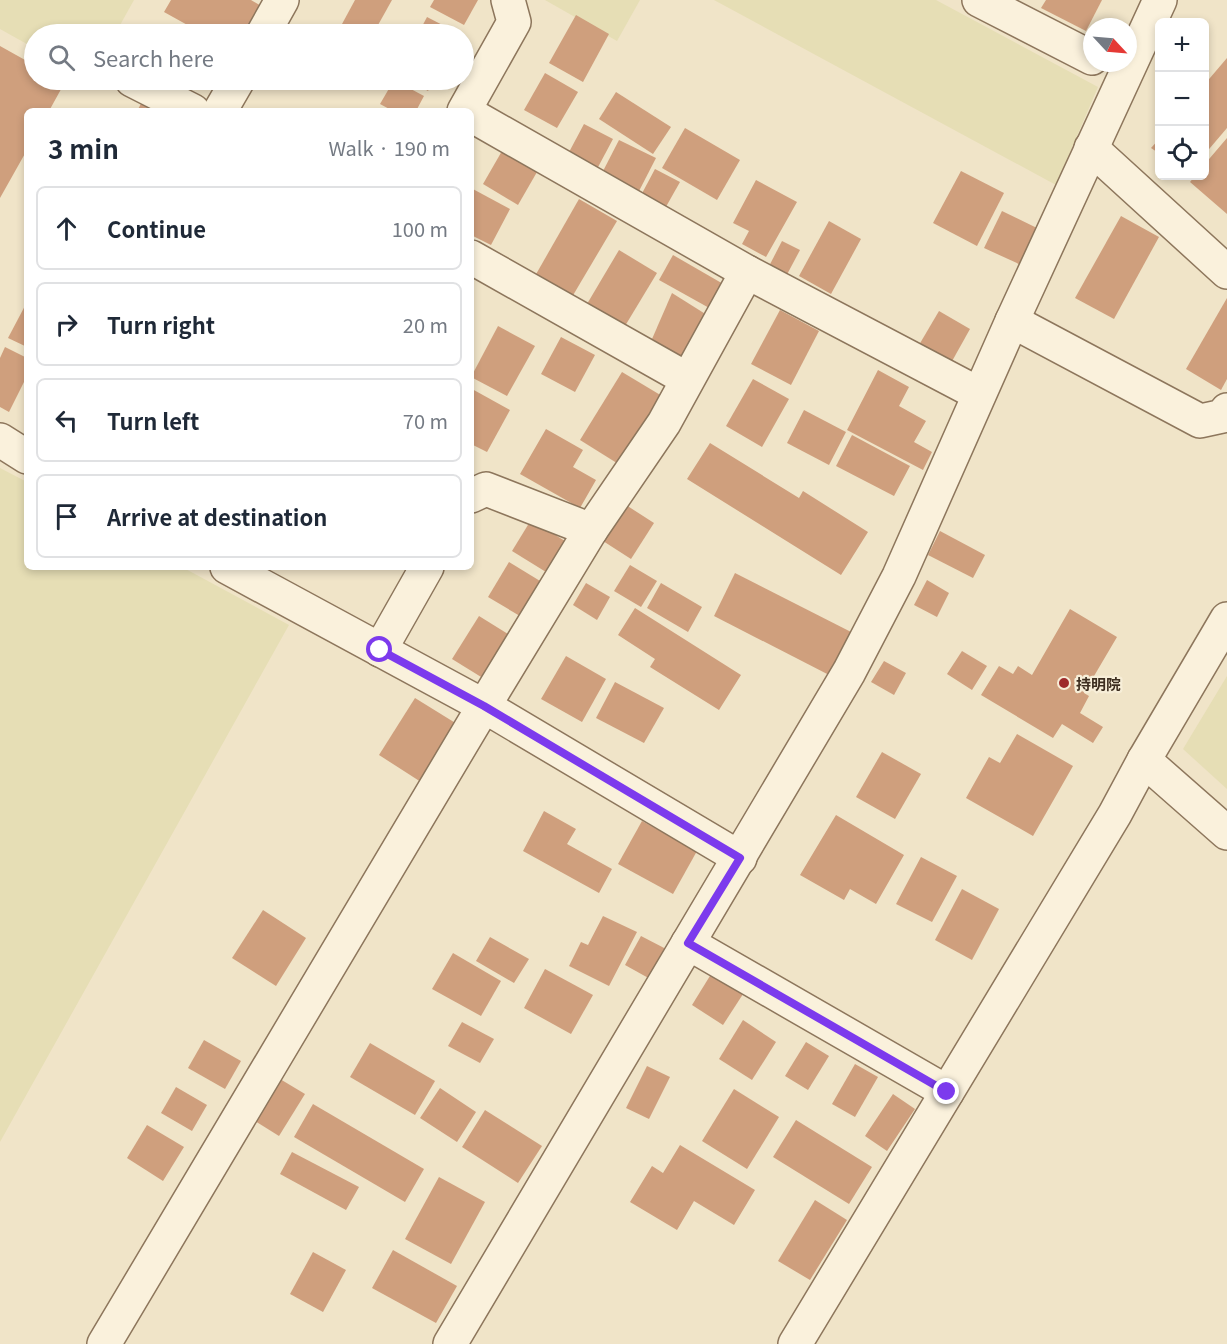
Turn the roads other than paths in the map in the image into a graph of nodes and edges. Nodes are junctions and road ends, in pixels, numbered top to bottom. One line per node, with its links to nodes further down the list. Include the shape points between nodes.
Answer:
1 (282, 0): 5 (street)
2 (508, 0): 13 (street, via 514,22)
3 (979, 0): 7 (street)
4 (1160, 0): 6 (street)
5 (269, 24)
6 (1137, 34)
7 (1083, 53)
8 (1112, 72): 15 (street)
9 (152, 90): 11 (street)
10 (232, 90): 12 (street)
11 (187, 108)
12 (222, 108)
13 (466, 108)
14 (474, 117): 17 (street)
15 (1091, 148): 18 (street); 19 (street)
16 (474, 259): 20 (street)
17 (747, 272): 20 (street); 21 (street)
18 (1227, 272)
19 (1012, 321): 21 (street); 22 (street, via 1200,421 1223,416)
20 (687, 379): 26 (street, via 664,423)
21 (980, 394): 34 (street, via 899,576 849,672)
22 (1227, 410)
23 (0, 440): 24 (street)
24 (24, 455)
25 (474, 495): 26 (street, via 486,489)
26 (591, 530): 31 (street)
27 (233, 570): 30 (street)
28 (425, 570): 30 (street)
29 (1227, 619): 32 (street)
30 (380, 650): 31 (street)
31 (484, 706): 34 (street); 37 (street)
32 (1144, 760): 33 (street); 36 (street)
33 (1227, 833)
34 (740, 858): 35 (street)
35 (688, 943): 36 (street); 38 (street)
36 (947, 1092): 39 (street)
37 (104, 1344)
38 (450, 1344)
39 (795, 1344)

